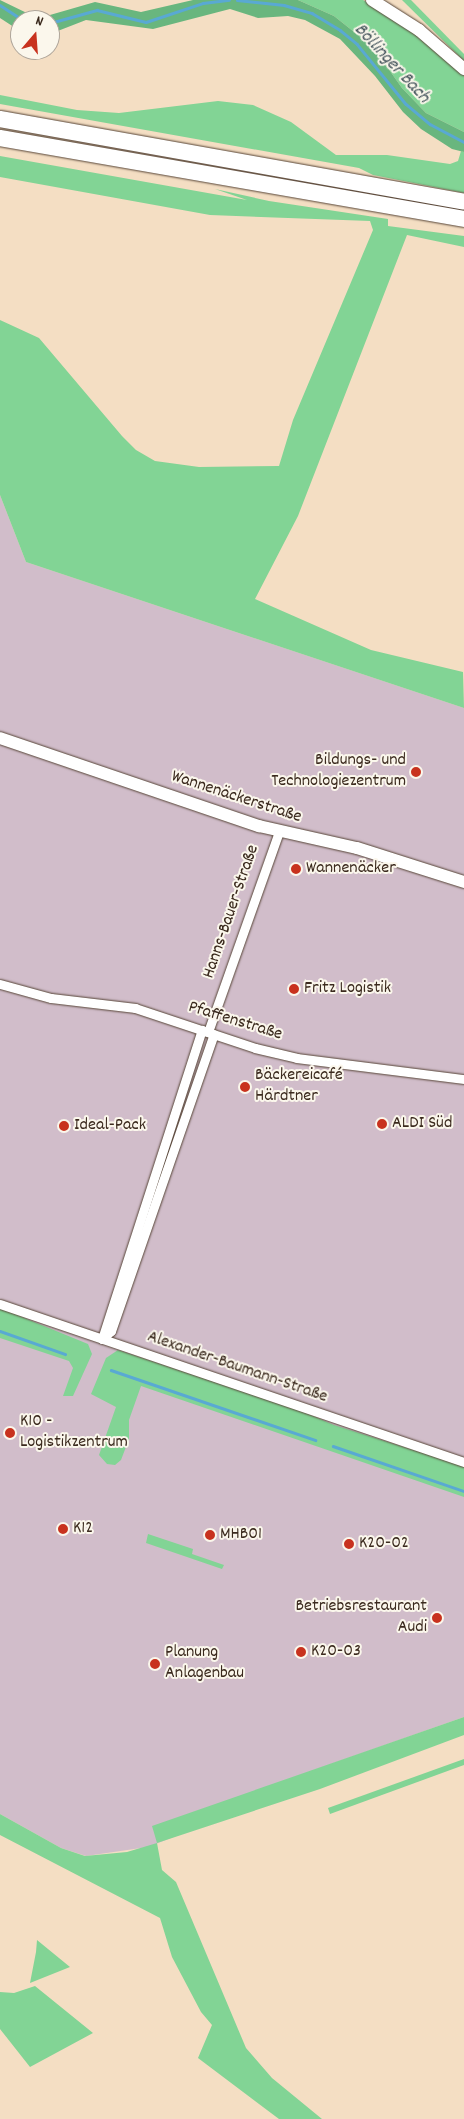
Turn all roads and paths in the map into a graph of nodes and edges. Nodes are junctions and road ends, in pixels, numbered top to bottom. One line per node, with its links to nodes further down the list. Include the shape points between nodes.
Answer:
1 (372, 0): 2 (street, via 419,30)
2 (464, 69)
3 (0, 119): 5 (highway)
4 (0, 138): 6 (highway)
5 (464, 202)
6 (464, 219)
7 (0, 738): 8 (street, Wannenäckerstraße)
8 (279, 832): 9 (street, Wannenäckerstraße, via 357,848); 11 (street, Hanns-Bauer-Straße)
9 (464, 882)
10 (0, 984): 11 (street, Pfaffenstraße, via 51,998 135,1008)
11 (208, 1032): 12 (street, Pfaffenstraße, via 297,1058); 14 (street, Hanns-Bauer-Straße, via 111,1331)
12 (464, 1079)
13 (0, 1304): 14 (street, Alexander-Baumann-Straße)
14 (102, 1339): 15 (street, Alexander-Baumann-Straße)
15 (464, 1462)

